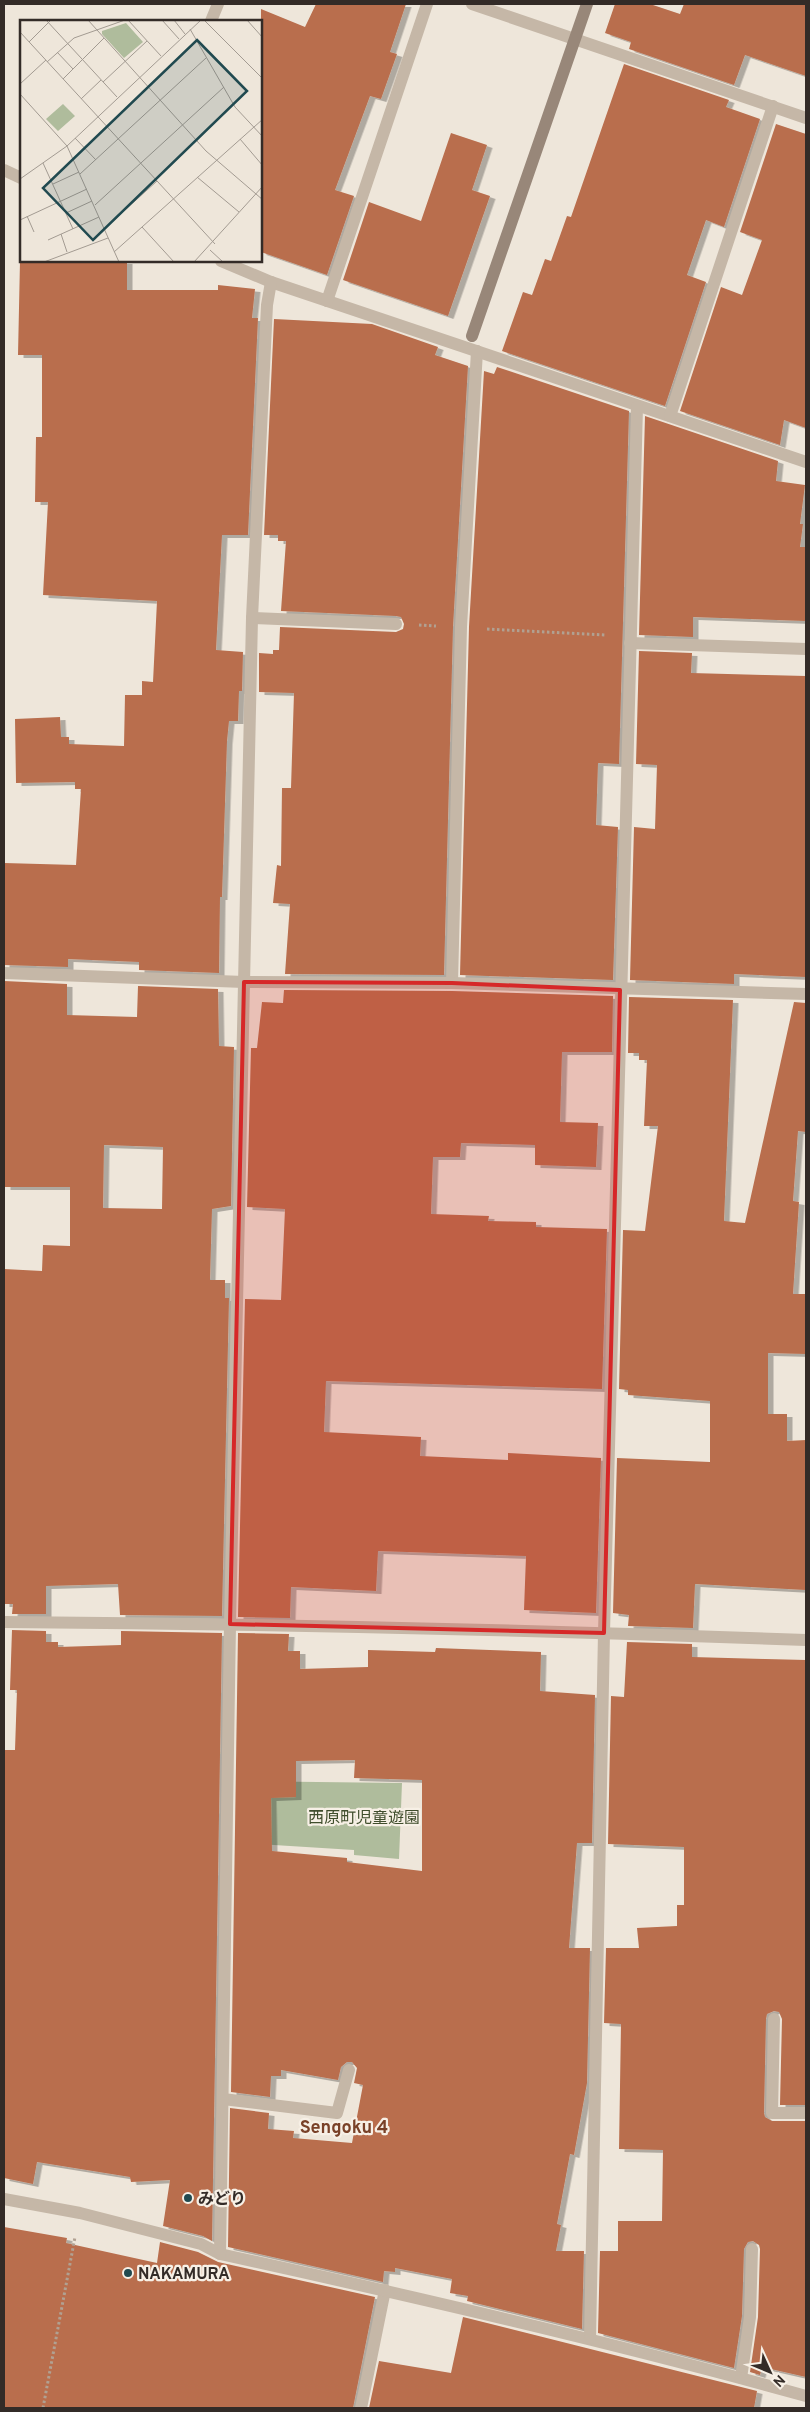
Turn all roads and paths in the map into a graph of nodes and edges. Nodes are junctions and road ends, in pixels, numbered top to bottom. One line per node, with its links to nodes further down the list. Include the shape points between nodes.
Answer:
1 (218, 4): 5 (street)
2 (427, 4): 13 (street)
3 (472, 4): 6 (street)
4 (587, 4): 6 (street)
5 (212, 20)
6 (575, 39): 7 (street); 14 (street)
7 (773, 106): 8 (street); 16 (street)
8 (806, 118)
9 (4, 170): 10 (street)
10 (20, 178)
11 (223, 262): 12 (street)
12 (271, 282): 13 (street); 18 (street, via 267,305)
13 (327, 301): 14 (street)
14 (472, 345): 15 (street); 20 (street)
15 (637, 407): 16 (street); 21 (street)
16 (670, 416): 17 (street)
17 (806, 462)
18 (252, 618): 19 (street); 24 (street)
19 (396, 624): 20 (path)
20 (461, 627): 21 (path); 25 (street)
21 (630, 640): 22 (street); 26 (street)
22 (806, 648)
23 (4, 973): 24 (street)
24 (244, 982): 25 (street); 29 (street)
25 (452, 983): 26 (street)
26 (620, 990): 27 (street); 30 (street)
27 (806, 994)
28 (4, 1622): 29 (street)
29 (230, 1624): 30 (street); 34 (street)
30 (604, 1632): 31 (street); 41 (street)
31 (806, 1640)
32 (774, 2019): 35 (street, via 772,2113)
33 (349, 2070): 34 (street, via 337,2113)
34 (222, 2099): 39 (street)
35 (806, 2113)
36 (4, 2199): 37 (street)
37 (80, 2212): 39 (street, via 201,2244); 44 (path)
38 (752, 2249): 42 (street, via 750,2317)
39 (220, 2254): 40 (street)
40 (385, 2290): 41 (street); 45 (street)
41 (590, 2338): 42 (street)
42 (741, 2378): 43 (street)
43 (806, 2396)
44 (43, 2408)
45 (361, 2408)

